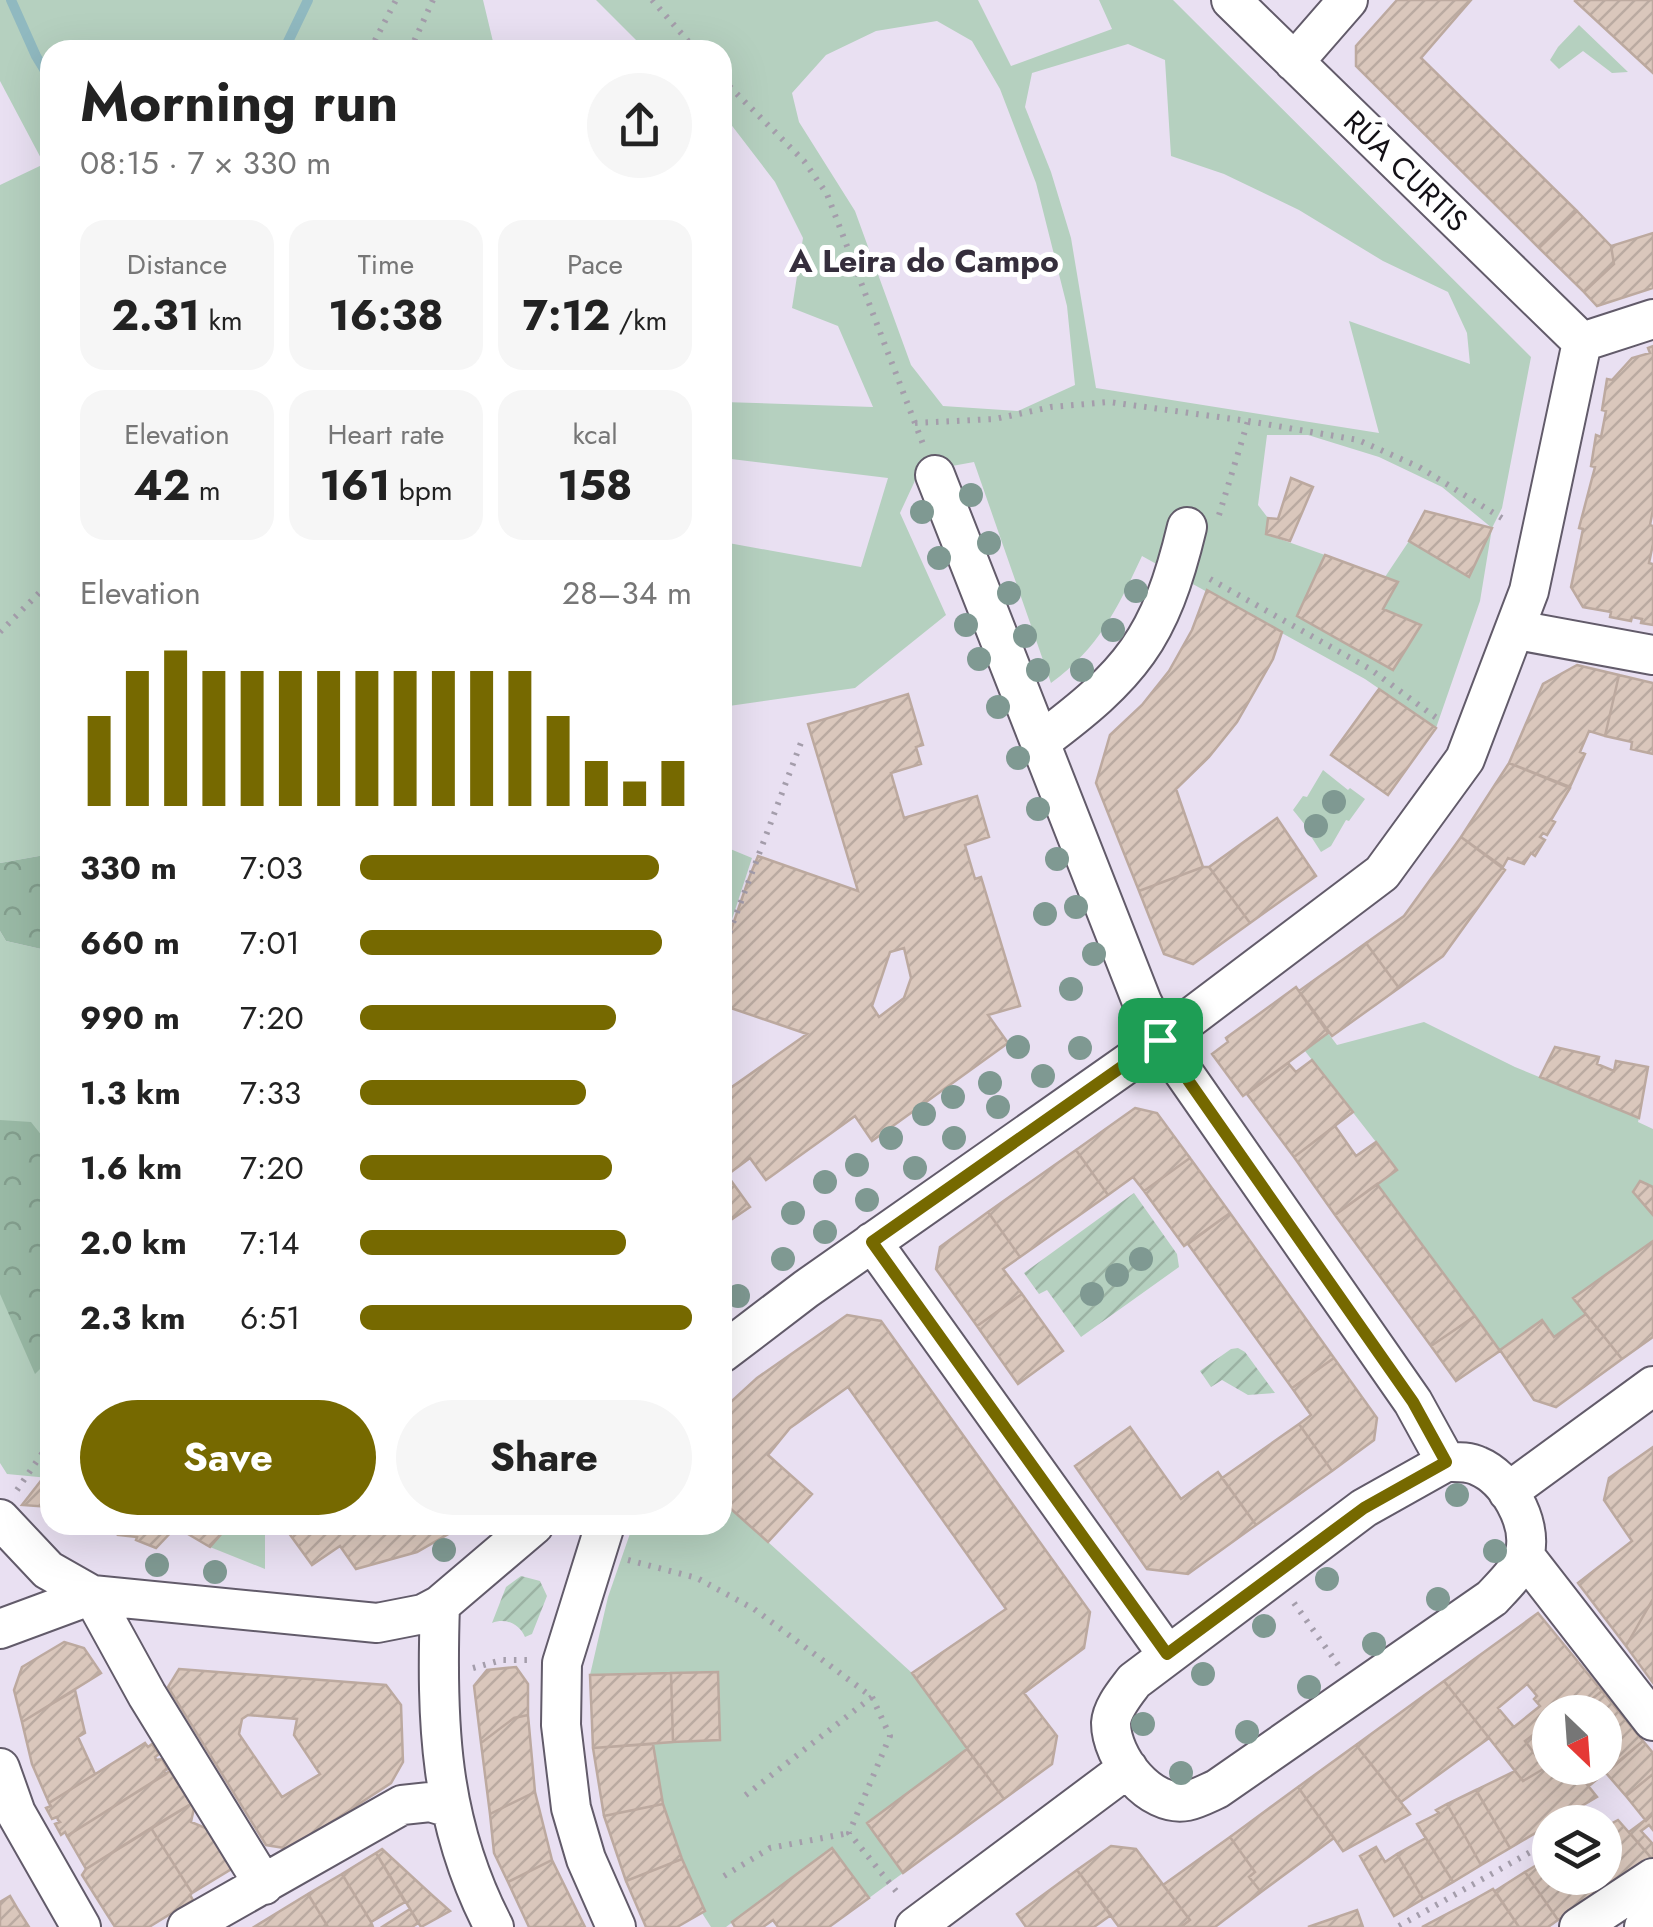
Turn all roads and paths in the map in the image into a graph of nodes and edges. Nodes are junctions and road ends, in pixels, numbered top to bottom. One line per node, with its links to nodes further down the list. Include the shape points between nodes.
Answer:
1 (396, 0): 6 (path)
2 (434, 0): 7 (path)
3 (652, 0): 8 (path)
4 (1230, 0): 9 (street, RÚA CURTIS)
5 (1348, 0): 9 (street)
6 (375, 40)
7 (415, 40)
8 (687, 40)
9 (1294, 62): 12 (street, RÚA CURTIS)
10 (732, 89): 14 (path, via 804,161 827,194)
11 (1653, 319): 12 (street)
12 (1582, 342): 19 (street)
13 (1248, 421): 14 (path, via 1109,402 995,419); 16 (path, via 1358,440 1420,468); 17 (path)
14 (914, 422): 15 (path)
15 (935, 475): 24 (street)
16 (1505, 520)
17 (1195, 535): 22 (path); 24 (street, via 1149,638 1127,668)
18 (40, 592): 20 (path)
19 (1517, 630): 21 (street); 26 (street, via 1465,759 1382,873)
20 (0, 632)
21 (1653, 655)
22 (1446, 726)
23 (802, 740): 25 (path)
24 (1040, 742): 26 (street)
25 (732, 926)
26 (1160, 1040): 27 (street); 31 (street, via 1413,1402)
27 (872, 1242): 28 (street); 42 (street)
28 (732, 1346)
29 (1653, 1386): 32 (street)
30 (40, 1457): 33 (path)
31 (1446, 1462): 32 (street, via 1478,1466); 38 (street, via 1364,1508)
32 (1508, 1492): 37 (street, via 1527,1534)
33 (6, 1508): 39 (street, via 48,1570)
34 (522, 1535): 40 (street)
35 (590, 1535): 63 (street, via 562,1663 561,1725 571,1808)
36 (592, 1535): 46 (path, via 754,1608)
37 (1524, 1556): 45 (street, via 1492,1598); 47 (street)
38 (1274, 1573): 42 (street); 45 (path)
39 (92, 1595): 40 (street, via 355,1623 402,1619); 41 (street); 56 (street)
40 (440, 1605): 51 (street, via 437,1692)
41 (0, 1628)
42 (1167, 1654): 49 (street, via 1134,1682 1111,1722)
43 (535, 1660): 44 (path)
44 (468, 1670)
45 (1357, 1692): 49 (street, via 1217,1789 1185,1802 1147,1790)
46 (872, 1697): 50 (path); 52 (path, via 890,1736)
47 (1653, 1720)
48 (0, 1768): 60 (street, via 24,1828)
49 (1128, 1768): 64 (street)
50 (742, 1798)
51 (450, 1808): 56 (street, via 402,1805); 62 (street)
52 (849, 1833): 54 (path, via 770,1848); 57 (path)
53 (1532, 1851): 59 (path)
54 (724, 1876)
55 (1653, 1878): 65 (street)
56 (264, 1884): 61 (street)
57 (896, 1891)
58 (1653, 1914): 66 (street)
59 (1399, 1926)
60 (81, 1927)
61 (187, 1927)
62 (494, 1927)
63 (616, 1927)
64 (914, 1927)
65 (1579, 1927)
66 (1644, 1927)

